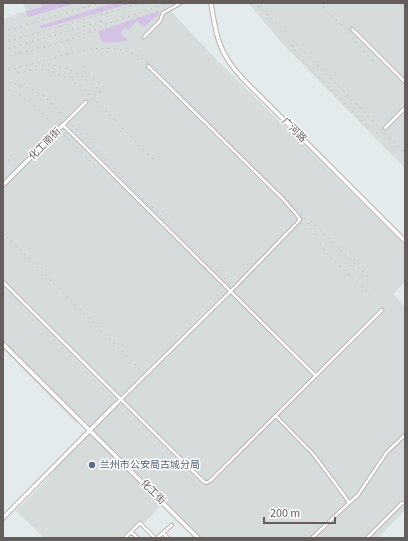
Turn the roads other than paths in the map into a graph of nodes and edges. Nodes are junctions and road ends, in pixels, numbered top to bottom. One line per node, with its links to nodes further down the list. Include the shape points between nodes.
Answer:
1 (181, 3): 4 (street, via 163,13 160,21)
2 (211, 3): 12 (street, 广河路, via 218,42 230,65)
3 (352, 28): 6 (street)
4 (144, 37)
5 (148, 66): 14 (street, via 300,218)
6 (405, 82)
7 (86, 102): 9 (street, 化工南街)
8 (405, 108): 10 (street)
9 (63, 126): 11 (street, 化工南街); 14 (street)
10 (385, 128)
11 (3, 186)
12 (405, 241)
13 (3, 282): 18 (street)
14 (231, 291): 17 (street); 18 (street)
15 (382, 310): 17 (street)
16 (3, 344): 21 (street, 化工街)
17 (316, 376): 20 (street)
18 (121, 399): 19 (street); 20 (street, via 206,483)
19 (116, 404): 21 (street)
20 (276, 416): 23 (street, via 314,455)
21 (90, 430): 25 (street); 33 (street, 化工街)
22 (405, 435): 23 (street, via 387,452 358,495)
23 (348, 503): 34 (street)
24 (405, 503): 35 (street)
25 (3, 518)
26 (172, 525): 28 (street)
27 (131, 532): 29 (street); 30 (street); 31 (street, via 140,523)
28 (163, 533): 31 (street); 32 (street)
29 (125, 538)
30 (138, 538)
31 (156, 538)
32 (168, 538)
33 (198, 538)
34 (312, 538)
35 (367, 538)

